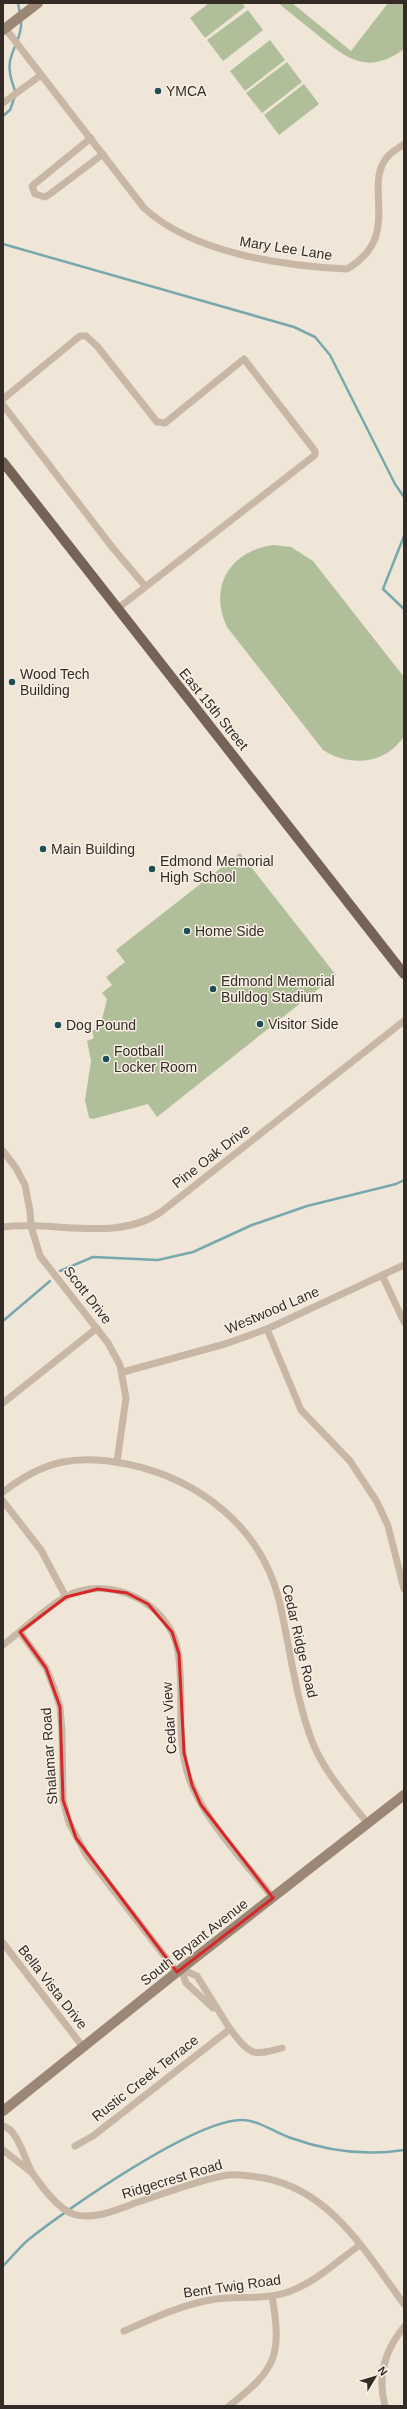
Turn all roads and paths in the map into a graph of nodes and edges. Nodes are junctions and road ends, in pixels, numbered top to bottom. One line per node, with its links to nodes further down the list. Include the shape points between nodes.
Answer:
1 (38, 3): 2 (street)
2 (4, 29): 3 (street, Mary Lee Lane)
3 (41, 75): 4 (street); 5 (street, Mary Lee Lane)
4 (3, 103)
5 (91, 138): 7 (street, Mary Lee Lane); 7 (street, via 32,186 35,194 45,197)
6 (404, 144): 7 (street, Mary Lee Lane, via 389,156 381,170 376,237 361,261 347,269 236,255 183,234 144,208)
7 (103, 154)
8 (3, 399): 11 (street, via 80,336 86,336 97,346 157,422 165,423 244,359 315,451 314,455)
9 (3, 405): 11 (street)
10 (3, 462): 12 (main road, East 15th Street)
11 (145, 586): 12 (street)
12 (117, 609): 13 (main road, East 15th Street)
13 (404, 974)
14 (404, 1021): 16 (street, Pine Oak Drive, via 154,1217 138,1224 112,1227)
15 (3, 1151): 16 (street, Scott Drive, via 25,1185)
16 (31, 1226): 17 (street, Pine Oak Drive); 21 (street, Scott Drive, via 40,1256)
17 (3, 1227)
18 (404, 1265): 19 (street, Westwood Lane)
19 (382, 1275): 20 (street); 22 (street, Westwood Lane)
20 (404, 1322)
21 (97, 1328): 23 (street, Scott Drive, via 113,1350); 24 (street)
22 (267, 1329): 23 (street, Westwood Lane, via 225,1344); 28 (street, via 301,1410 350,1461 377,1502 388,1526)
23 (123, 1372): 25 (street, Scott Drive, via 126,1398)
24 (3, 1403)
25 (117, 1462): 26 (street, Cedar Ridge Road, via 77,1459 54,1463 32,1471); 33 (street, Cedar Ridge Road, via 158,1473 204,1494 226,1512 258,1550 279,1599 299,1695 313,1743 328,1772)
26 (3, 1492)
27 (3, 1502): 29 (street, via 45,1556)
28 (404, 1588)
29 (66, 1597): 30 (street); 34 (street, Cedar View, via 98,1589 127,1593 148,1604 168,1626 179,1654 184,1753 192,1785 201,1805)
30 (20, 1632): 31 (street); 36 (street, Shalamar Road, via 46,1668 60,1707 63,1800 76,1838 87,1856)
31 (3, 1645)
32 (404, 1796): 33 (street, South Bryant Avenue)
33 (368, 1824): 34 (street, South Bryant Avenue)
34 (273, 1898): 36 (street, South Bryant Avenue)
35 (3, 1943): 39 (street, Bella Vista Drive)
36 (179, 1970): 37 (street, via 186,1983); 37 (street, via 197,1976); 39 (street, South Bryant Avenue)
37 (217, 2012): 38 (street)
38 (230, 2029): 40 (street, via 250,2052 260,2054); 43 (street, Rustic Creek Terrace, via 93,2136)
39 (83, 2047): 41 (street, South Bryant Avenue)
40 (282, 2048)
41 (3, 2111)
42 (3, 2126): 45 (street, Ridgecrest Road, via 15,2137)
43 (75, 2146)
44 (3, 2150): 45 (street, Ridgecrest Road)
45 (32, 2173): 46 (street, Ridgecrest Road, via 58,2204 73,2214 90,2216 214,2178 242,2175 271,2179 287,2183 324,2205 337,2216)
46 (360, 2245): 47 (street, Bent Twig Road, via 307,2283); 48 (street, Ridgecrest Road)
47 (272, 2296): 50 (street, Bent Twig Road, via 197,2302 181,2306); 51 (street, via 278,2335 274,2356 264,2376)
48 (404, 2304)
49 (404, 2327): 52 (street, via 389,2346 384,2360 382,2379)
50 (124, 2331)
51 (229, 2406)
52 (385, 2406)

